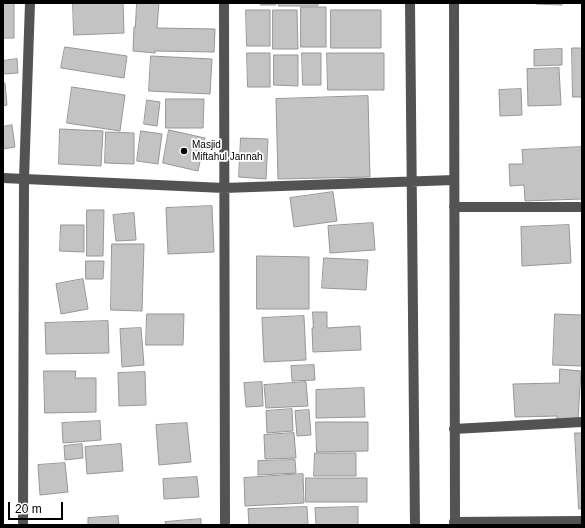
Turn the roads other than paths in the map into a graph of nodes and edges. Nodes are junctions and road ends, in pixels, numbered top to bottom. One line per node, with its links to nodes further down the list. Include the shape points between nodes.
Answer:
1 (30, 3): 6 (street)
2 (224, 3): 9 (street)
3 (410, 3): 8 (street)
4 (454, 3): 7 (street)
5 (3, 178): 6 (street)
6 (24, 179): 9 (street); 16 (street)
7 (454, 180): 8 (street); 11 (street)
8 (413, 182): 9 (street); 18 (street)
9 (224, 188): 17 (street)
10 (582, 207): 11 (street)
11 (454, 208): 13 (street)
12 (582, 422): 13 (street)
13 (454, 430): 15 (street)
14 (582, 521): 15 (street)
15 (455, 523)
16 (23, 525)
17 (225, 525)
18 (415, 525)

